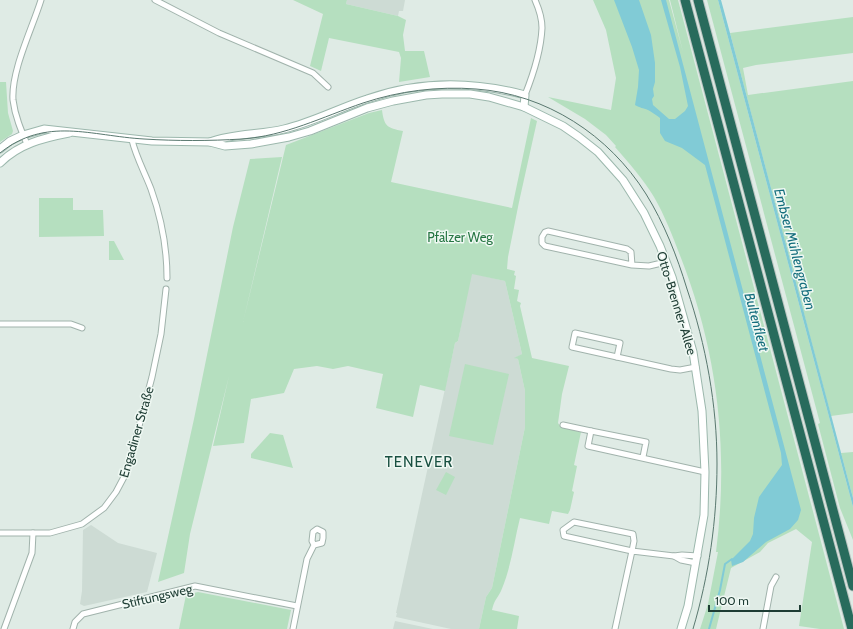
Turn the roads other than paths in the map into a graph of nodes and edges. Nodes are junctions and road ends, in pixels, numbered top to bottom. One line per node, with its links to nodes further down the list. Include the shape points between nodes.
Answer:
1 (41, 0): 10 (street, via 15,79 13,100)
2 (155, 0): 6 (street, via 219,33 313,73)
3 (535, 0): 7 (street, via 542,28 538,52)
4 (686, 0): 42 (highway)
5 (698, 0): 34 (highway)
6 (328, 87)
7 (525, 95): 8 (street); 12 (street, via 466,85 401,89 284,129 224,137)
8 (524, 107): 12 (street, Otto-Brenner-Allee, via 470,94 426,95 367,108 289,137 225,146); 16 (street, Otto-Brenner-Allee, via 563,126 590,145 605,160 636,199)
9 (71, 132): 10 (street, via 44,129); 11 (street); 13 (street)
10 (23, 135): 13 (street); 14 (street)
11 (132, 140): 12 (street); 18 (street, via 160,218 167,260)
12 (210, 142)
13 (27, 144): 15 (street)
14 (0, 149)
15 (0, 163)
16 (666, 262): 17 (street, via 649,266); 23 (street, Otto-Brenner-Allee, via 688,332)
17 (632, 265): 17 (street, via 631,252 627,249 548,231 542,237 545,246)
18 (167, 278)
19 (166, 289): 29 (street, Engadiner Straße, via 161,334 152,377 131,456 119,487 104,508 82,524 50,533)
20 (0, 324): 21 (street, via 71,324)
21 (82, 328)
22 (617, 357): 22 (street, via 620,343 575,333 572,347); 23 (street, via 671,369)
23 (696, 368): 27 (street, Otto-Brenner-Allee, via 702,411)
24 (563, 425): 25 (street)
25 (591, 430): 26 (street, via 588,446); 26 (street, via 646,442)
26 (642, 457): 27 (street)
27 (705, 472): 32 (street, Otto-Brenner-Allee, via 704,515)
28 (0, 532): 29 (street, Engadiner Straße)
29 (33, 533): 36 (street, via 32,553)
30 (314, 545): 35 (street, via 307,559)
31 (632, 550): 31 (street, via 633,534 574,522 562,530 564,536); 32 (street, via 682,555); 39 (street)
32 (697, 560): 40 (street, Otto-Brenner-Allee)
33 (776, 577): 41 (street, via 771,586)
34 (853, 586)
35 (297, 606): 37 (street, Stiftungsweg, via 195,586 83,614 75,622); 38 (street)
36 (4, 629)
37 (73, 629)
38 (293, 629)
39 (615, 629)
40 (681, 629)
41 (763, 629)
42 (852, 629)

